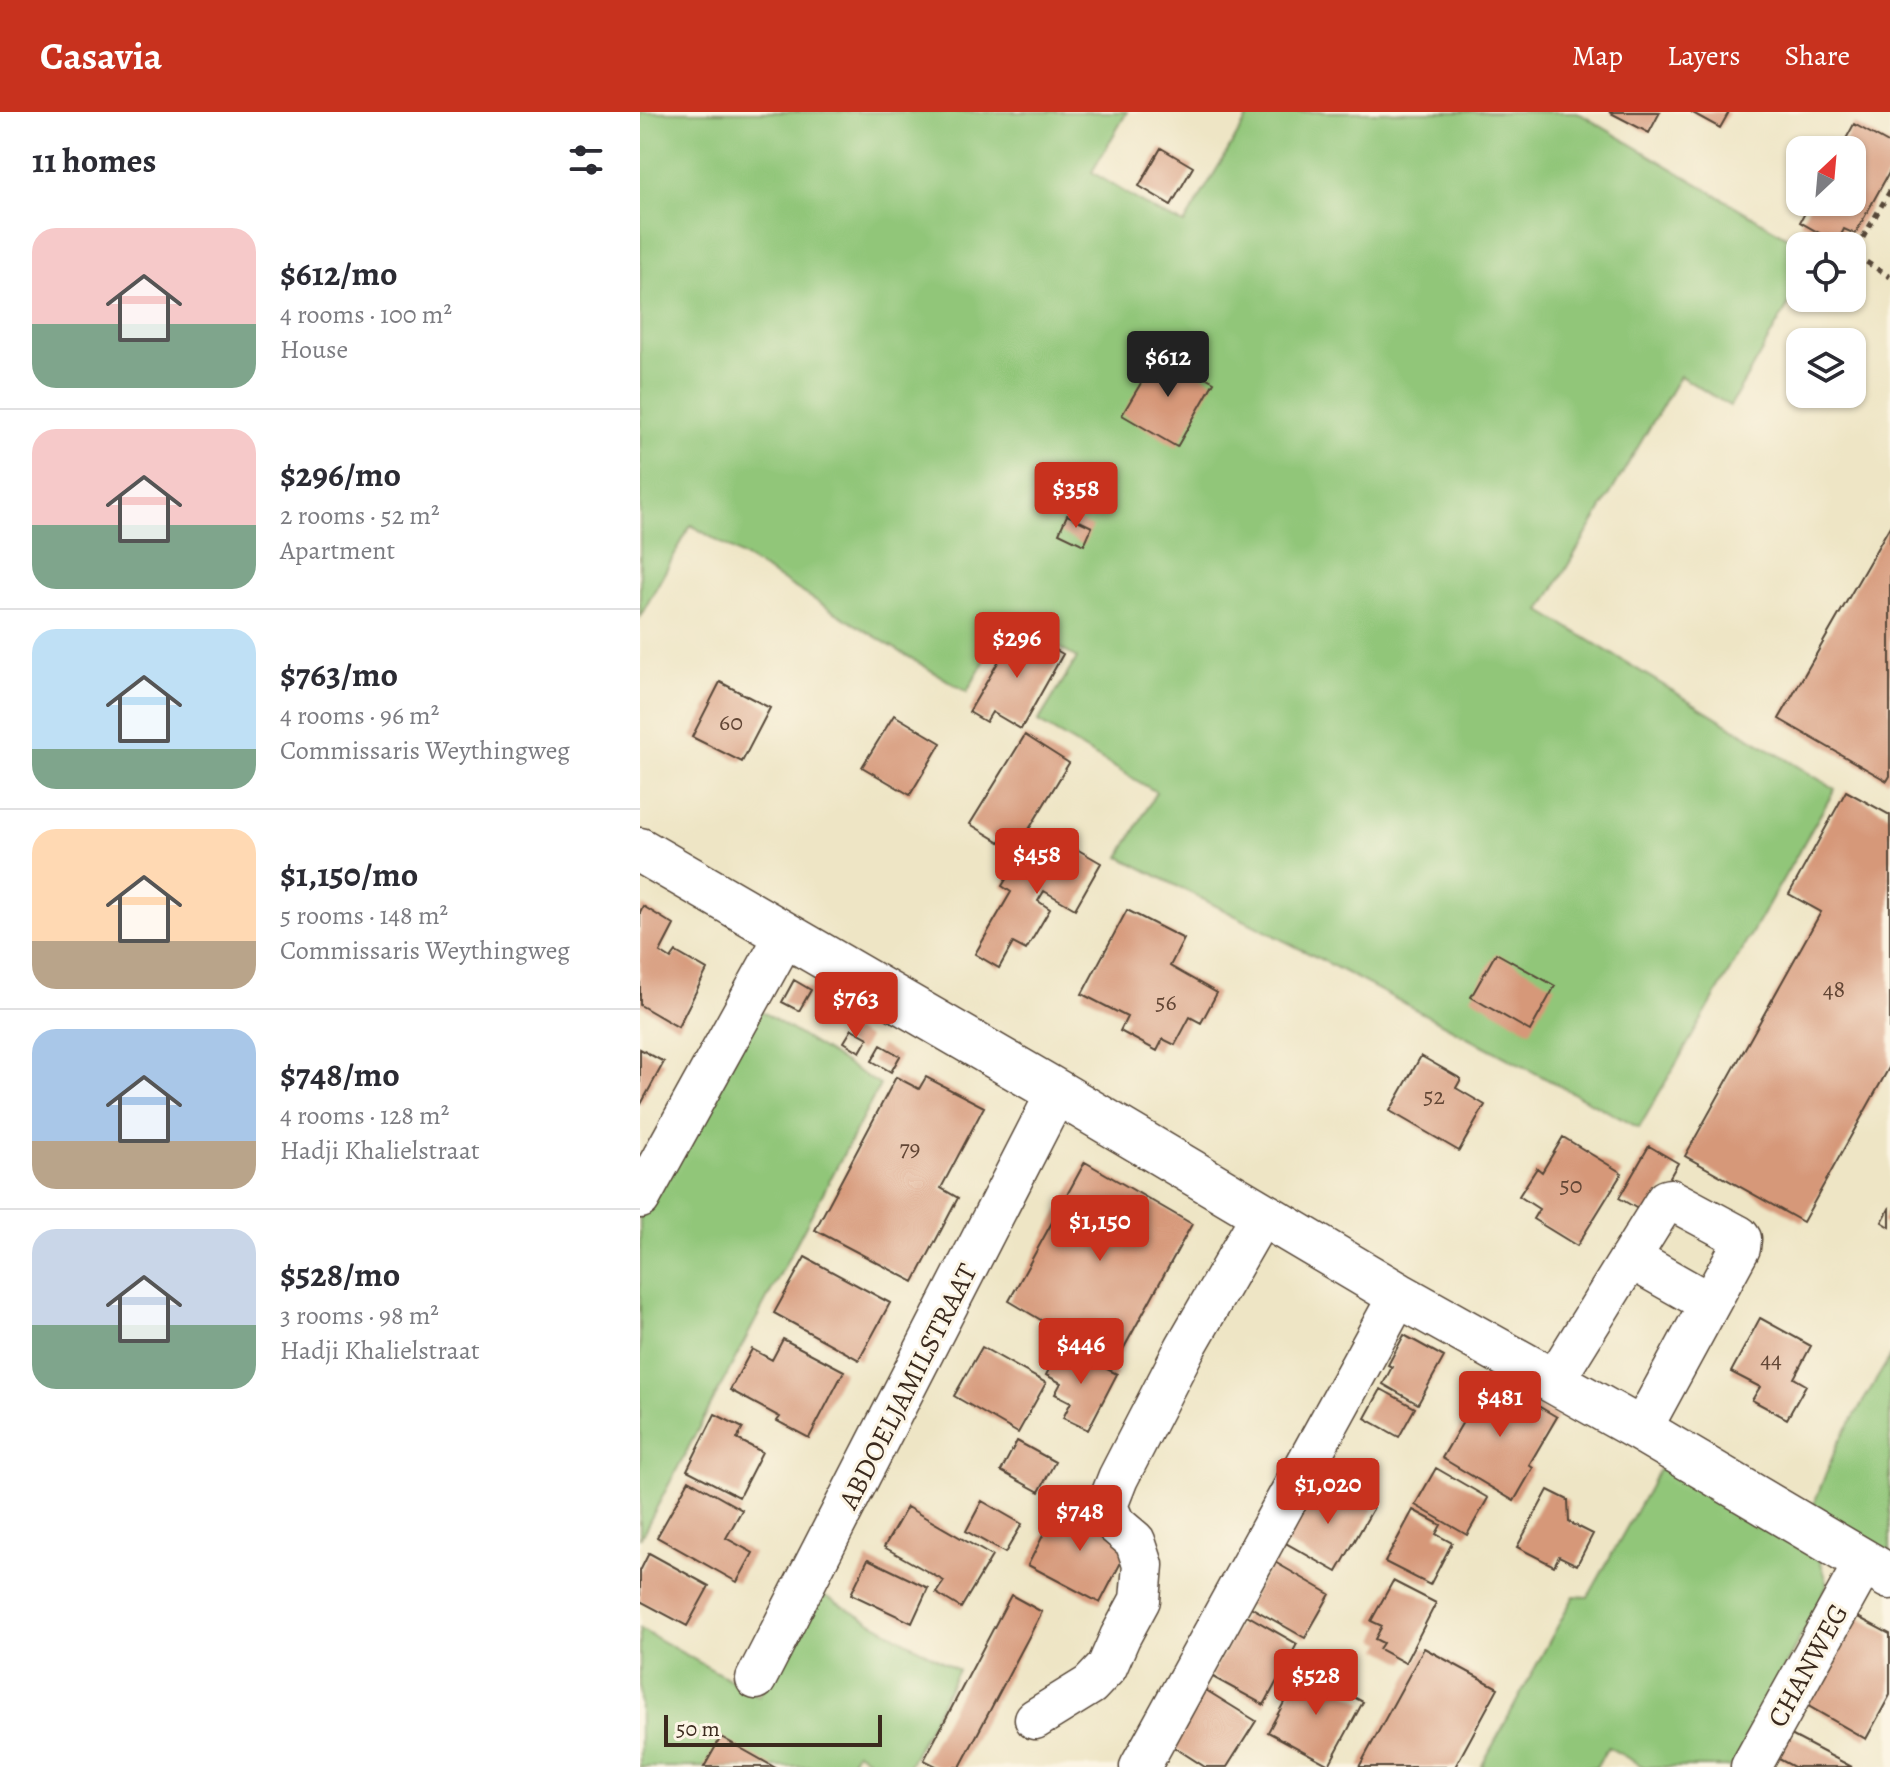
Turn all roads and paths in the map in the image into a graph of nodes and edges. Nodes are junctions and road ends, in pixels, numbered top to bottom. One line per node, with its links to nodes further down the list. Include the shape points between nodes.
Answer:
1 (1890, 191): 2 (path, via 1857,248 1860,258)
2 (1890, 277)
3 (640, 850): 4 (main road)
4 (786, 934): 5 (main road); 6 (street)
5 (1057, 1092): 7 (main road); 14 (street, ABDOELJAMILSTRAAT)
6 (640, 1198)
7 (1262, 1214): 9 (main road); 15 (street, via 1185,1348 1107,1506 1115,1524 1135,1541 1143,1565 1140,1600 1107,1667 1090,1685)
8 (1630, 1258): 10 (street); 10 (street, via 1667,1199 1739,1236 1740,1248); 11 (street)
9 (1399, 1295): 11 (main road); 16 (street)
10 (1709, 1303): 12 (street)
11 (1554, 1381): 12 (main road)
12 (1641, 1430): 13 (main road)
13 (1877, 1570): 17 (street, CHANWEG)
14 (756, 1679)
15 (1035, 1719)
16 (1140, 1767)
17 (1751, 1767)

